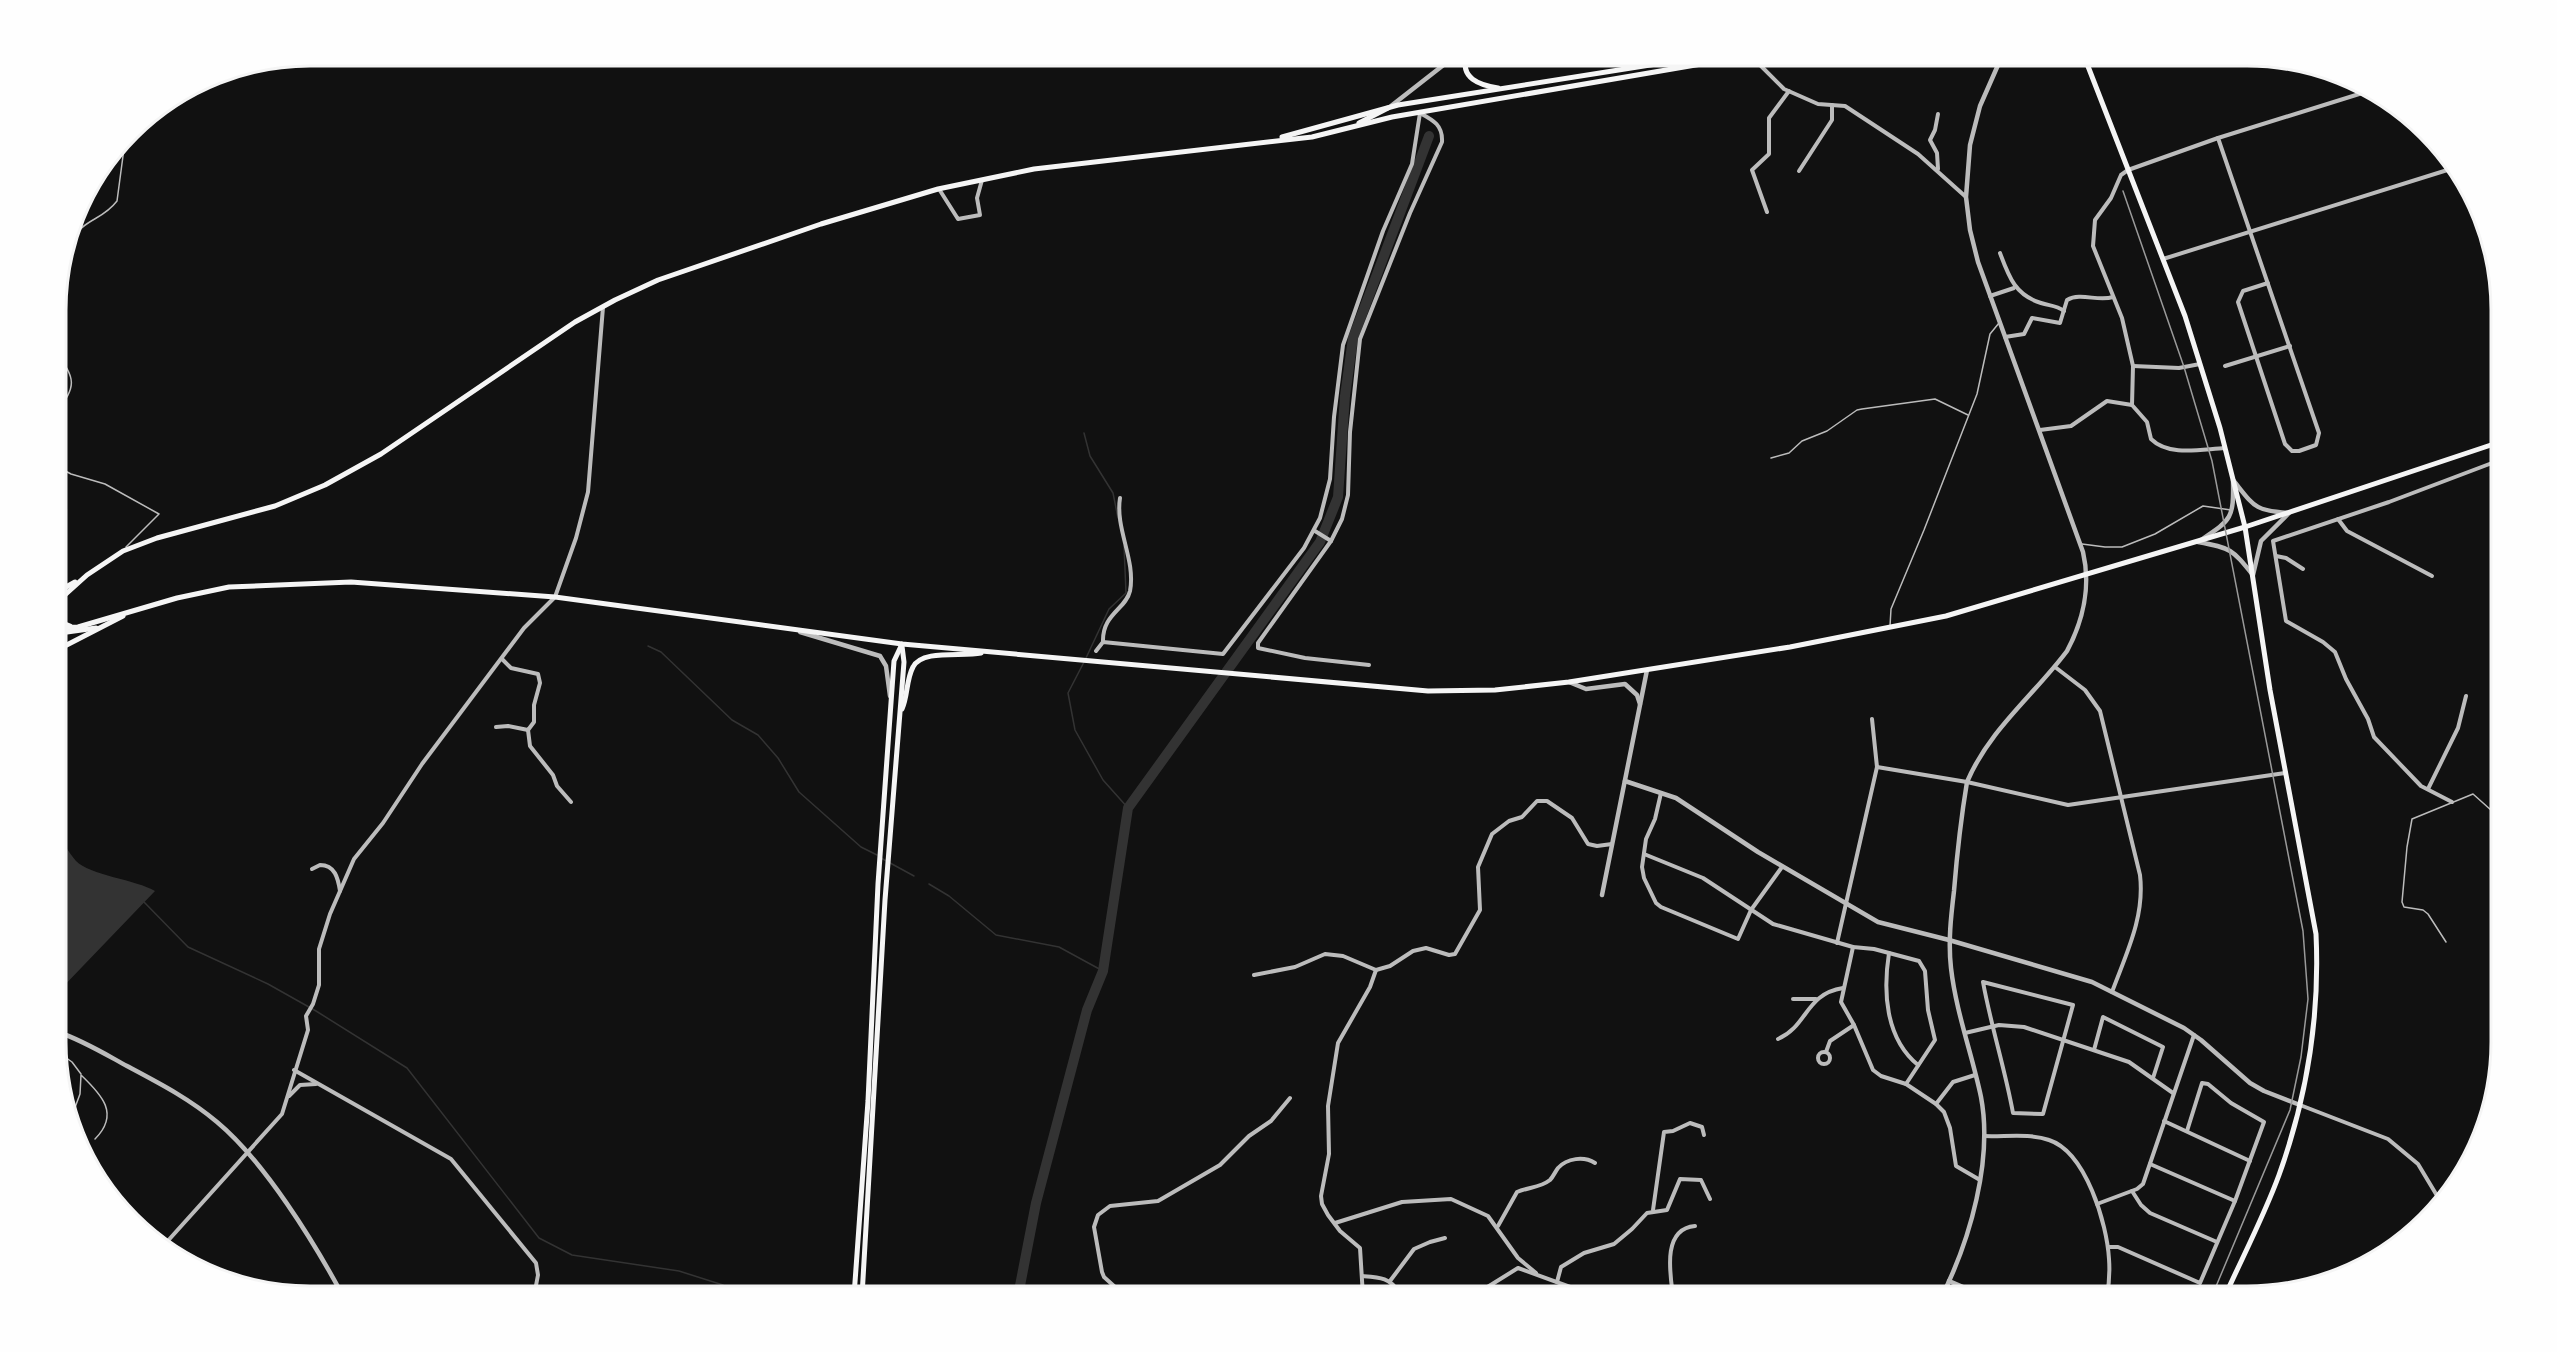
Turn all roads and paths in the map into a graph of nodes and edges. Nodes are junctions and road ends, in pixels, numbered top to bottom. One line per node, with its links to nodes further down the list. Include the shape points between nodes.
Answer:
1 (1442, 66): 13 (street)
2 (1465, 66): 8 (main road, via 1471,79)
3 (1645, 66): 8 (main road)
4 (1690, 66): 14 (main road)
5 (1761, 66): 9 (street)
6 (1998, 66): 27 (street, via 1974,124)
7 (2088, 66): 22 (main road)
8 (1503, 89): 11 (main road)
9 (1789, 92): 12 (street, via 1818,104); 28 (street, via 1769,118 1769,154 1752,170)
10 (2360, 94): 18 (street)
11 (1437, 99): 13 (main road); 14 (main road, via 1433,104)
12 (1832, 105): 21 (street, via 1845,106); 24 (street, via 1832,120)
13 (1389, 107): 17 (main road); 19 (main road)
14 (1437, 110): 15 (main road)
15 (1420, 113): 17 (main road); 62 (street, via 1412,164 1383,231 1343,345 1330,479); 63 (street, via 1442,129 1442,142 1360,339 1348,495)
16 (1938, 114): 21 (street, via 1930,140 1937,153)
17 (1351, 127): 19 (main road, via 1312,137)
18 (2218, 138): 22 (street); 30 (street)
19 (1266, 141): 25 (main road, via 1034,169)
20 (123, 153): 29 (lane, via 117,201)
21 (1937, 170): 27 (street)
22 (2128, 170): 32 (main road); 36 (street, via 2121,175 2094,227 2094,251)
23 (2447, 170): 30 (street)
24 (1799, 171)
25 (983, 179): 26 (main road); 26 (street, via 977,198 980,215 963,219 958,219)
26 (938, 189): 37 (main road, via 658,280)
27 (1966, 197): 35 (street, via 1972,240)
28 (1767, 212)
29 (81, 226)
30 (2250, 233): 32 (street); 33 (street)
31 (2000, 253): 34 (street)
32 (2163, 259): 43 (main road)
33 (2268, 283): 41 (street); 42 (street, via 2243,291 2239,297)
34 (2014, 288): 35 (street); 38 (street, via 2032,300)
35 (1990, 296): 39 (street)
36 (2113, 297): 38 (street, via 2073,297 2067,300); 45 (street)
37 (603, 307): 66 (main road, via 381,454 325,485 275,506 157,538); 74 (street, via 588,492)
38 (2064, 311): 40 (street, via 2060,323 2032,318 2024,334)
39 (2000, 322): 40 (street); 49 (lane, via 1990,334)
40 (2006, 337): 50 (street)
41 (2290, 346): 42 (street); 42 (street, via 2319,433 2316,445 2299,451 2292,451 2285,444)
42 (2256, 357): 46 (street)
43 (2200, 364): 45 (street, via 2179,368); 52 (main road)
44 (66, 366): 47 (lane, via 73,384)
45 (2133, 366): 48 (street)
46 (2225, 366)
47 (66, 399)
48 (2132, 405): 50 (street, via 2107,401 2071,426); 52 (street, via 2147,422 2151,439 2162,448)
49 (1969, 415): 53 (lane, via 1935,399 1862,408 1827,431 1802,441 1789,453); 79 (lane, via 1891,609)
50 (2040, 430): 65 (street)
51 (2491, 445): 59 (main road)
52 (2225, 448): 56 (main road)
53 (1771, 458)
54 (2491, 463): 60 (street)
55 (66, 471): 66 (lane, via 105,484 159,514)
56 (2233, 480): 58 (street); 59 (street, via 2257,508); 61 (main road)
57 (1120, 498): 83 (street, via 1119,517 1130,590 1107,621)
58 (2232, 510): 64 (street, via 2225,524); 65 (lane, via 2204,506 2155,534 2122,546)
59 (2289, 513): 61 (main road); 69 (street, via 2262,541)
60 (2338, 519): 67 (street, via 2278,538 2273,541); 71 (street, via 2347,531)
61 (2245, 527): 64 (main road); 69 (main road)
62 (1315, 531): 63 (street); 83 (street, via 1223,654)
63 (1331, 540): 89 (street, via 1258,648)
64 (2198, 542): 69 (street, via 2233,551); 79 (main road, via 1946,616)
65 (2081, 544): 90 (street, via 2086,570 2084,600 2076,634)
66 (121, 552): 70 (main road)
67 (2276, 556): 68 (street); 104 (street, via 2286,621 2335,652 2374,737)
68 (2303, 569)
69 (2253, 575): 101 (main road)
70 (87, 576): 72 (main road); 73 (main road)
71 (2432, 576)
72 (66, 587)
73 (66, 593)
74 (555, 597): 75 (main road, via 351,582 229,587); 82 (main road); 88 (street, via 524,628)
75 (132, 611): 77 (main road); 78 (main road)
76 (66, 625): 77 (main road)
77 (78, 627): 80 (main road)
78 (104, 627): 81 (main road); 85 (main road)
79 (1890, 627): 91 (main road)
80 (66, 629)
81 (66, 630)
82 (797, 631): 84 (main road); 95 (street, via 880,656 886,666)
83 (1102, 642): 86 (street)
84 (902, 644): 87 (main road); 95 (main road, via 894,661); 96 (main road)
85 (66, 646)
86 (1096, 651)
87 (987, 652): 92 (main road, via 1428,692); 96 (main road, via 926,656 918,660)
88 (502, 659): 99 (street, via 511,668 533,671 539,676 534,722); 114 (street, via 354,859)
89 (1369, 665)
90 (2055, 667): 103 (street, via 1990,739); 106 (street, via 2085,690 2100,711)
91 (1647, 670): 92 (main road); 94 (street)
92 (1569, 682): 94 (street, via 1587,689 1625,684 1637,694)
93 (2466, 696): 104 (street, via 2458,728)
94 (1640, 705): 102 (street)
95 (891, 709): 182 (main road)
96 (899, 717): 183 (main road)
97 (1872, 719): 100 (street)
98 (495, 727): 99 (street)
99 (528, 730): 107 (street, via 530,746)
100 (1877, 767): 103 (street); 116 (street)
101 (2285, 773): 106 (street); 150 (main road, via 2316,934 2318,968 2315,1032)
102 (1625, 781): 105 (street); 110 (street)
103 (1967, 782): 106 (street, via 2068,805); 118 (street)
104 (2428, 789): 108 (street)
105 (1661, 793): 111 (street); 112 (street, via 1700,812)
106 (2121, 798): 126 (street, via 2142,892 2138,922)
107 (571, 802)
108 (2452, 802): 109 (lane, via 2474,794); 119 (lane, via 2412,819 2402,894 2404,907 2428,914)
109 (2491, 810)
110 (1612, 844): 115 (street); 123 (street, via 1588,844 1567,814 1547,801 1537,801 1522,817 1492,834 1478,867 1480,910 1458,952 1449,955 1426,948)
111 (1644, 854): 117 (street, via 1703,878); 117 (street, via 1643,875 1661,907 1735,939 1741,935)
112 (1782, 867): 116 (street); 117 (street)
113 (312, 869): 114 (street, via 320,865 330,867)
114 (340, 891): 140 (street, via 319,949 319,985 306,1013 308,1030)
115 (1602, 895)
116 (1846, 906): 118 (street, via 1878,922); 120 (street)
117 (1751, 910): 120 (street, via 1773,924)
118 (1949, 940): 126 (street, via 2082,979); 131 (street)
119 (2446, 942)
120 (1837, 943): 121 (street)
121 (1853, 947): 122 (street); 125 (street)
122 (1889, 953): 139 (street, via 1887,1006 1896,1035); 139 (street, via 1919,961 1925,971 1935,1040)
123 (1376, 969): 124 (street, via 1343,956 1325,954 1295,967); 168 (street, via 1338,1043 1328,1106 1329,1154 1321,1200)
124 (1254, 975)
125 (1843, 988): 128 (street); 129 (street, via 1841,1002)
126 (2112, 992): 132 (street)
127 (1793, 999): 128 (street)
128 (1817, 999): 134 (street)
129 (1854, 1026): 137 (street, via 1830,1041); 145 (street, via 1873,1070)
130 (1991, 1027): 131 (street); 135 (street, via 2011,1024); 135 (street, via 1983,982 2073,1005); 135 (street, via 2013,1113 2043,1114)
131 (1965, 1033): 142 (street)
132 (2194, 1035): 146 (street); 150 (street, via 2250,1083)
133 (66, 1036): 157 (street, via 195,1104 220,1123)
134 (1778, 1039)
135 (2064, 1040): 136 (street)
136 (2094, 1050): 143 (street, via 2129,1062); 143 (street, via 2103,1017 2163,1047)
137 (1826, 1052)
138 (67, 1058): 141 (lane)
139 (1918, 1065): 145 (street)
140 (294, 1070): 144 (street); 147 (street)
141 (81, 1075): 151 (lane); 156 (lane, via 101,1095 107,1112 106,1126)
142 (1975, 1075): 149 (street, via 1953,1082); 155 (street)
143 (2152, 1078): 146 (street)
144 (319, 1084): 147 (street, via 300,1085); 181 (street, via 451,1159 536,1263)
145 (1906, 1084): 149 (street)
146 (2173, 1093): 152 (street)
147 (289, 1096): 157 (street, via 282,1114)
148 (1290, 1098): 184 (street, via 1276,1116 1220,1165 1158,1201 1110,1206 1098,1215 1094,1227 1102,1272)
149 (1936, 1104): 161 (street, via 1948,1118 1956,1166)
150 (2300, 1106): 163 (street, via 2388,1139 2418,1164); 193 (main road, via 2278,1177)
151 (75, 1108)
152 (2164, 1121): 153 (street); 160 (street)
153 (2187, 1131): 158 (street); 158 (street, via 2202,1083 2208,1084 2264,1122)
154 (1704, 1135): 167 (street, via 1702,1127 1690,1123 1664,1132)
155 (1984, 1136): 161 (street); 166 (street, via 2041,1138 2059,1144 2084,1174)
156 (95, 1139)
157 (248, 1153): 172 (street); 180 (street)
158 (2250, 1161): 165 (street)
159 (1594, 1162): 169 (street, via 1582,1158 1570,1161 1557,1168 1551,1180 1517,1192)
160 (2150, 1164): 162 (street, via 2143,1184); 165 (street)
161 (1980, 1180): 178 (street)
162 (2132, 1191): 166 (street); 173 (street, via 2150,1213)
163 (2437, 1195)
164 (1710, 1198): 167 (street, via 1701,1180 1680,1179 1667,1210)
165 (2235, 1201): 173 (street)
166 (2097, 1204): 174 (street)
167 (1653, 1210): 179 (street, via 1614,1244 1584,1253 1561,1267)
168 (1334, 1223): 169 (street, via 1402,1202 1447,1198 1488,1216); 176 (street, via 1360,1246)
169 (1497, 1226): 175 (street, via 1518,1258)
170 (1695, 1226): 189 (street, via 1685,1227 1672,1245)
171 (1445, 1238): 177 (street, via 1414,1249)
172 (168, 1241)
173 (2217, 1242): 174 (street, via 2200,1283 2118,1247)
174 (2108, 1247): 192 (street)
175 (1536, 1274): 179 (street); 187 (street, via 1514,1269)
176 (1362, 1276): 177 (street); 185 (street)
177 (1390, 1281): 186 (street)
178 (1949, 1281): 190 (street); 191 (street)
179 (1557, 1282): 188 (street)
180 (337, 1286)
181 (536, 1286)
182 (855, 1286)
183 (863, 1286)
184 (1114, 1286)
185 (1363, 1286)
186 (1393, 1286)
187 (1488, 1286)
188 (1568, 1286)
189 (1672, 1286)
190 (1947, 1286)
191 (1961, 1286)
192 (2108, 1286)
193 (2229, 1286)

